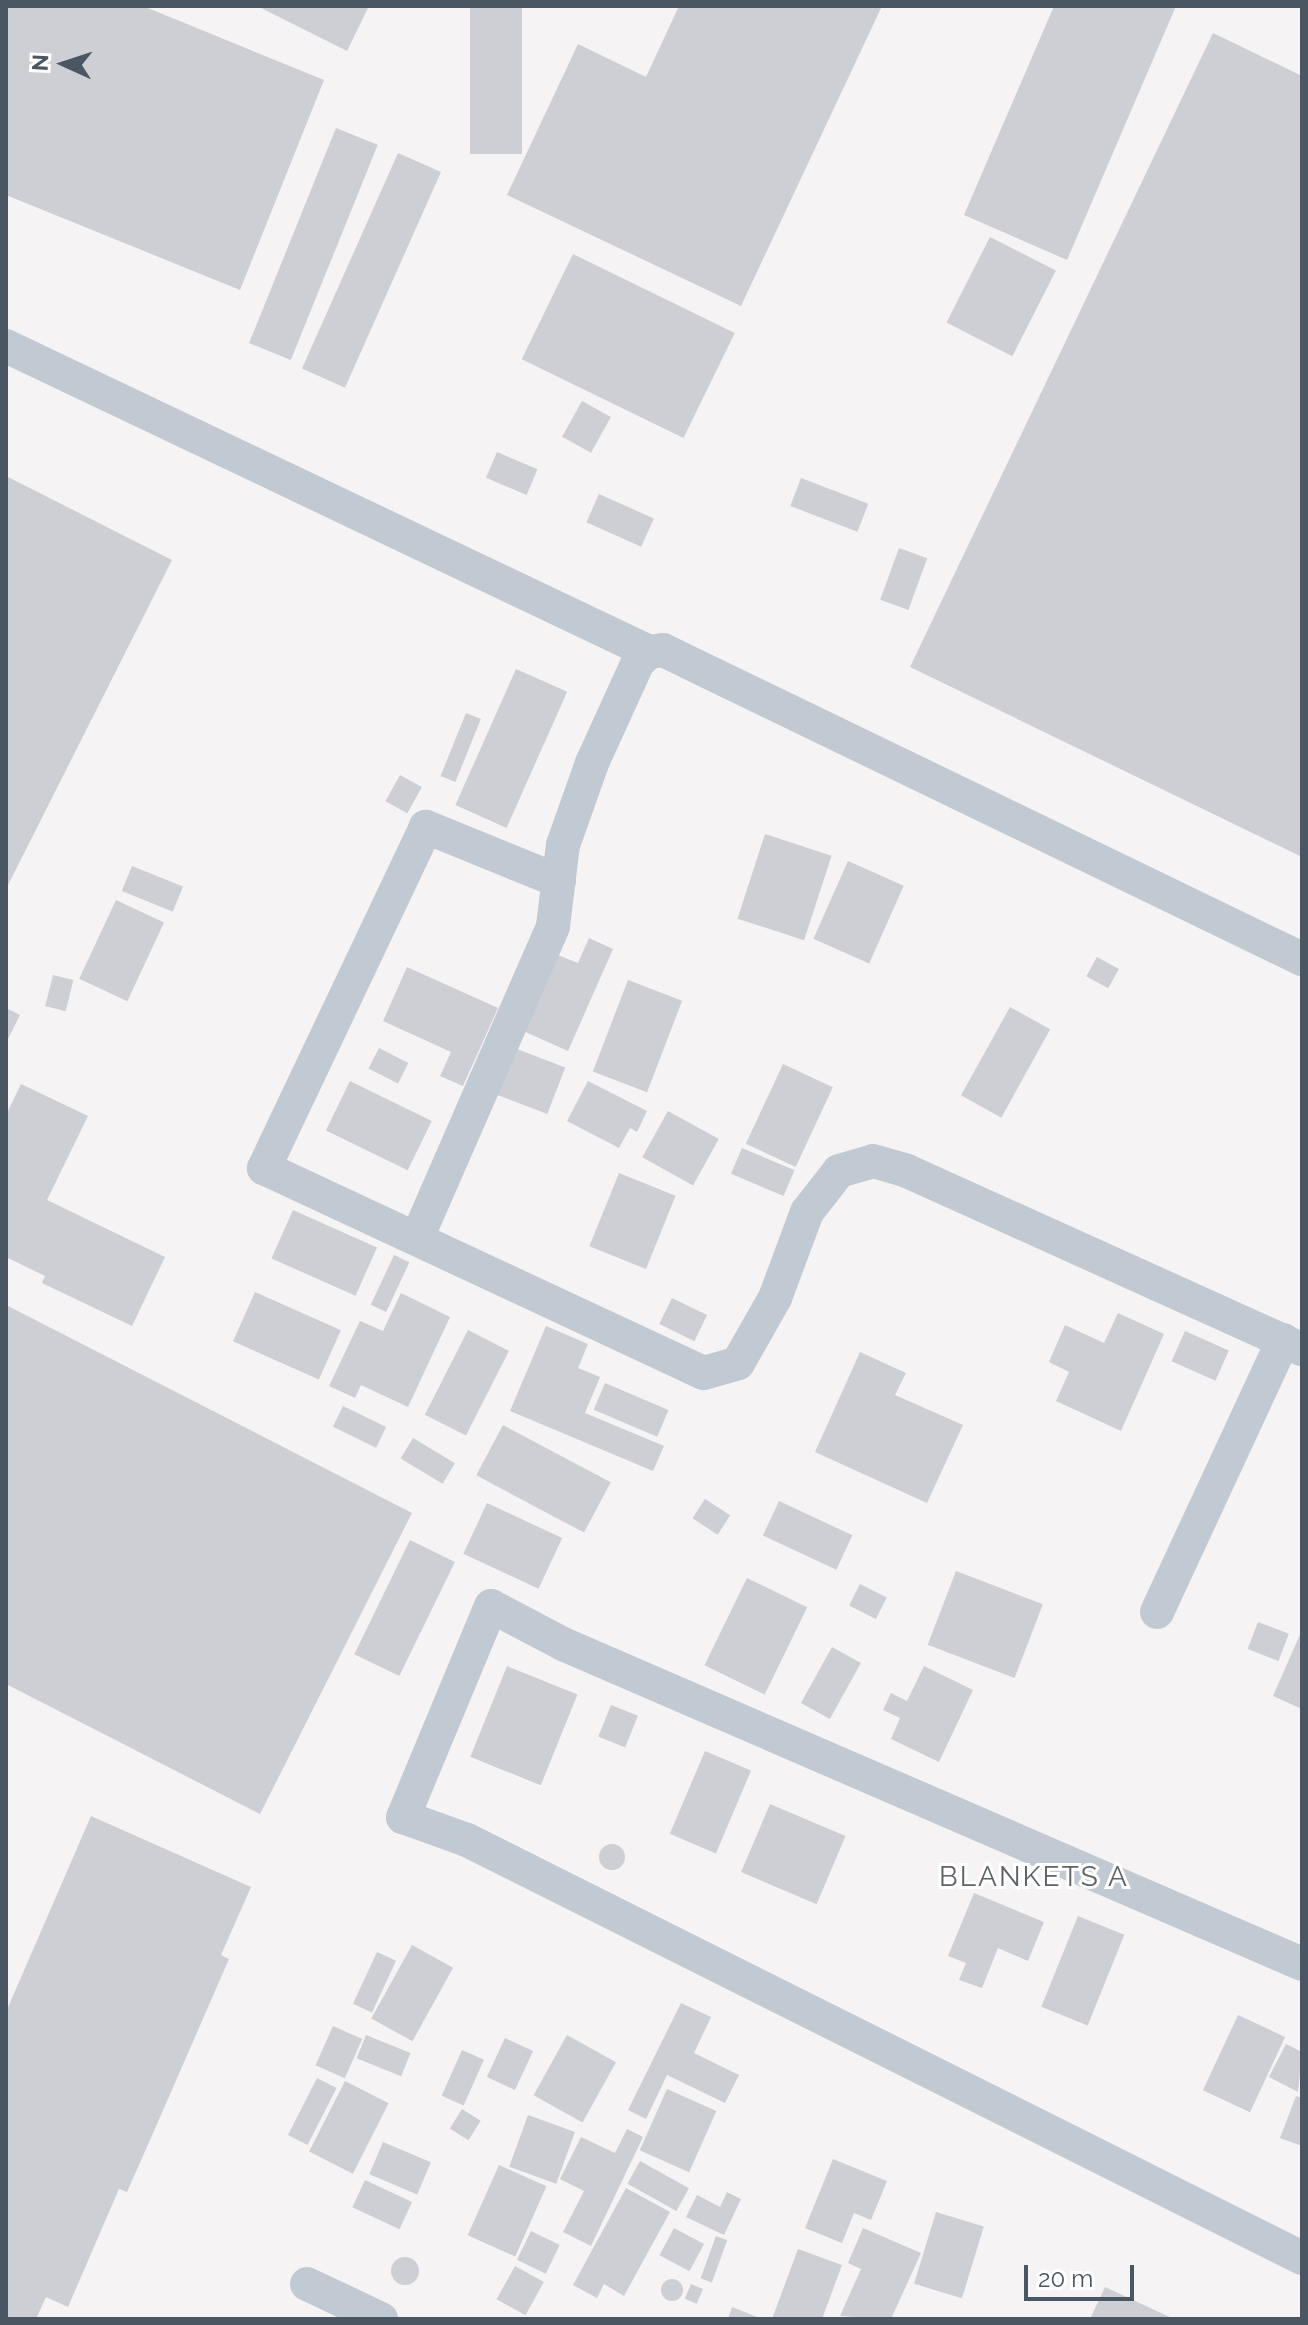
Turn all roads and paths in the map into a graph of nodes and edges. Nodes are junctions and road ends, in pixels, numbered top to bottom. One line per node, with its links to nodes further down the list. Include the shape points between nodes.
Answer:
1 (6, 346): 2 (street)
2 (649, 652): 3 (street, via 638,662 592,763 563,845); 4 (street, via 663,650)
3 (559, 881): 5 (street, via 553,926); 5 (street, via 426,827 264,1168)
4 (1302, 959)
5 (417, 1238): 6 (street, via 704,1373 738,1363 775,1298 807,1212 839,1171 873,1161 907,1171)
6 (1292, 1344): 7 (street)
7 (1157, 1612)
8 (1302, 1964): 9 (street, via 563,1644 491,1606 403,1817 467,1840)
9 (1302, 2258)
10 (307, 2284): 11 (street)
11 (381, 2319)

